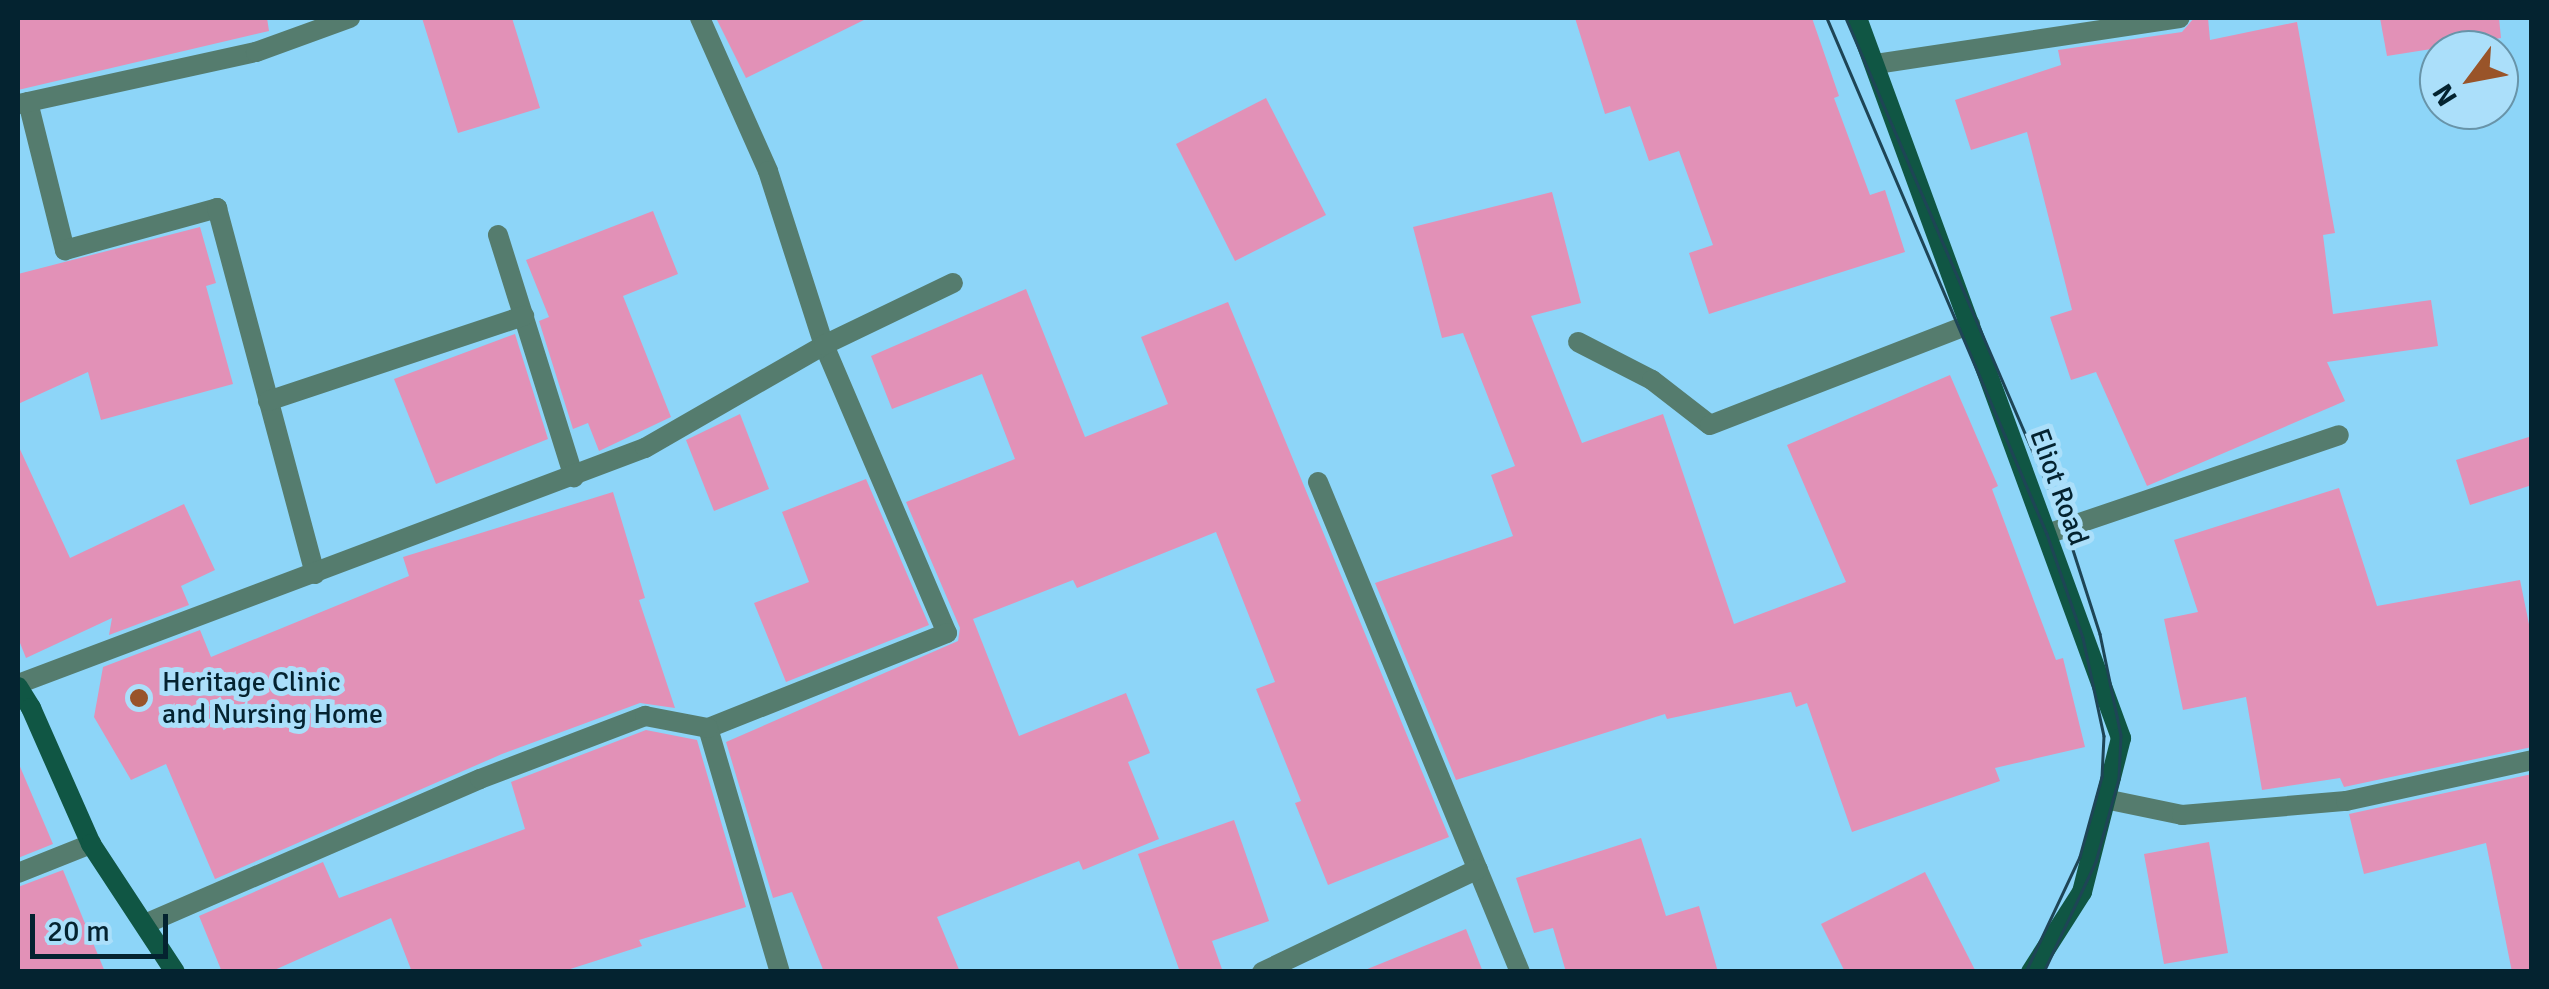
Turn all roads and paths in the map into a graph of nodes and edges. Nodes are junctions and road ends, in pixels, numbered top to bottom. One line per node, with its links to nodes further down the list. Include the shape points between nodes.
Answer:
1 (350, 18): 5 (street)
2 (700, 18): 13 (street, via 768,171)
3 (1857, 18): 6 (street, Eliot Road)
4 (2180, 18): 6 (street)
5 (302, 26): 7 (street, via 256,52)
6 (1876, 64): 11 (street, Eliot Road)
7 (23, 103): 14 (street, via 65,250 217,208)
8 (498, 235): 10 (street)
9 (954, 283): 13 (street)
10 (524, 316): 14 (street); 16 (street)
11 (1970, 324): 12 (street, via 1710,425 1652,380); 18 (street, Eliot Road)
12 (1578, 342)
13 (824, 345): 16 (street, via 645,448); 21 (street, via 947,633)
14 (268, 400): 19 (street)
15 (2340, 435): 18 (street)
16 (574, 476): 19 (street)
17 (1318, 482): 25 (street)
18 (2047, 534): 23 (street, Eliot Road, via 2121,738)
19 (315, 574): 20 (street)
20 (18, 686): 24 (street)
21 (708, 728): 27 (street, via 644,716 480,778); 29 (street)
22 (2532, 760): 23 (street, via 2346,801 2182,815)
23 (2105, 800): 32 (street, Eliot Road, via 2082,892)
24 (91, 844): 26 (street); 27 (street)
25 (1478, 869): 30 (street); 31 (street)
26 (18, 872)
27 (145, 924): 28 (street)
28 (175, 972)
29 (780, 972)
30 (1262, 972)
31 (1520, 972)
32 (2031, 972)

